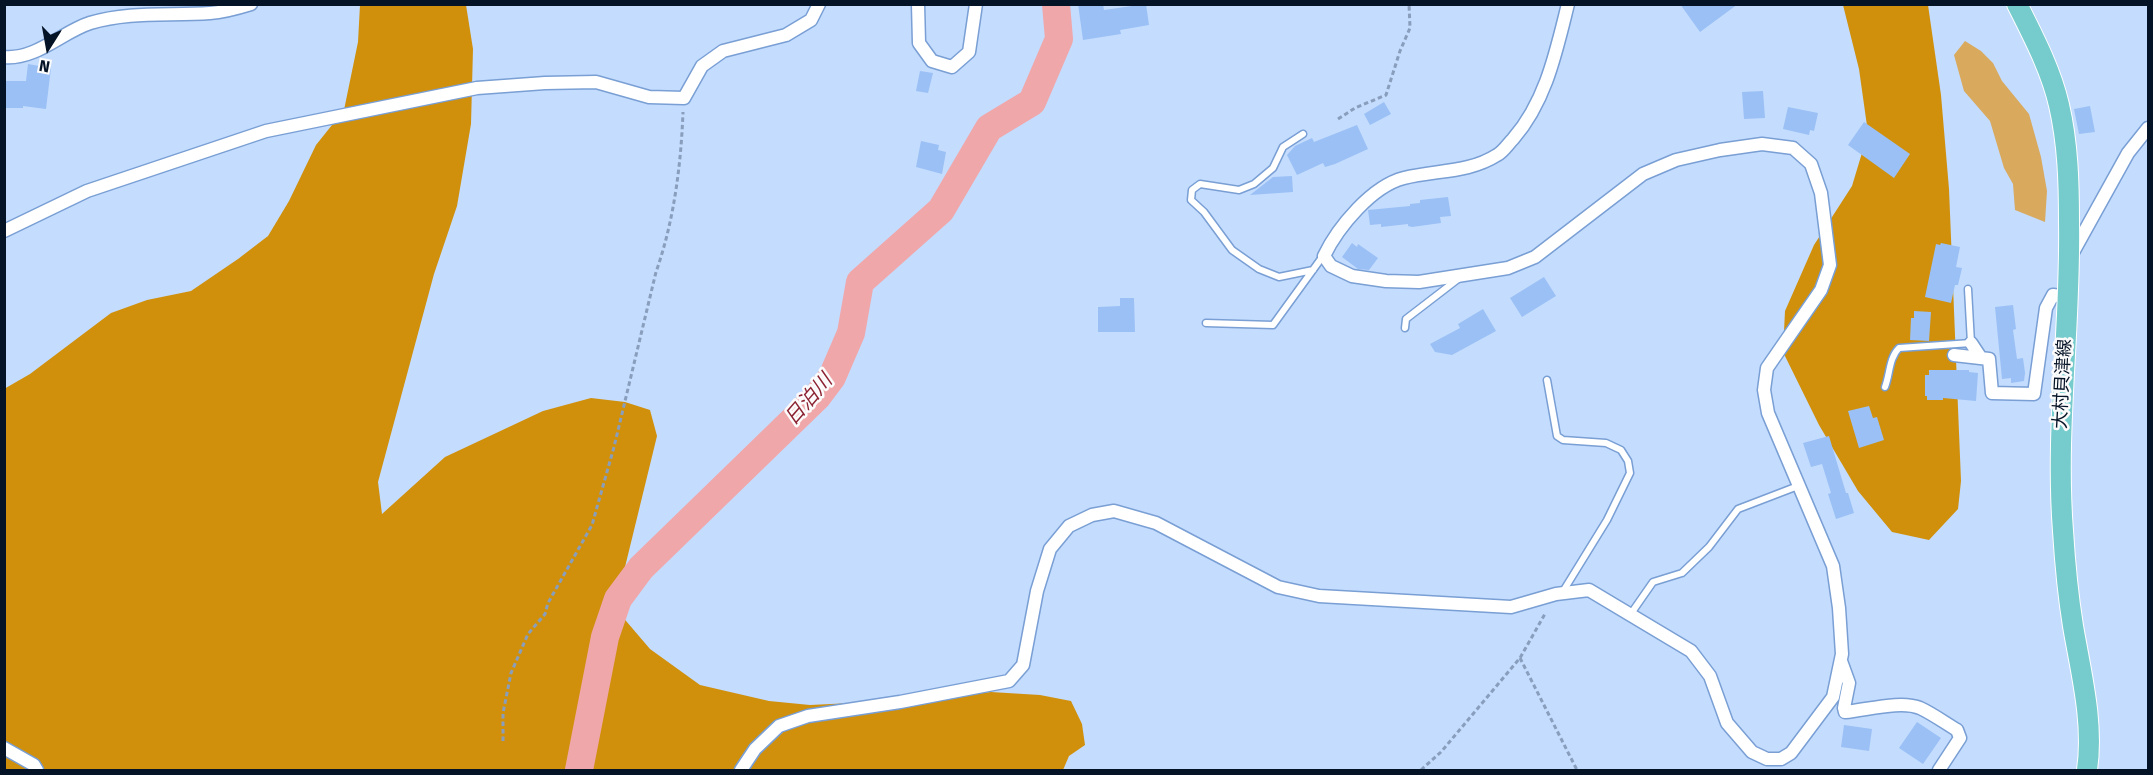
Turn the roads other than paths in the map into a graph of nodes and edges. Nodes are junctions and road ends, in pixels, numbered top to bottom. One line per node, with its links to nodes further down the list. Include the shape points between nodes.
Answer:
1 (251, 4): 7 (street, via 213,13 104,20 27,54)
2 (819, 4): 10 (street, via 811,20 786,35 723,51 702,66 684,98 649,97 596,82 477,88 266,131 87,191)
3 (918, 4): 4 (street, via 919,43 932,61 952,67 969,51)
4 (976, 4)
5 (1568, 4): 11 (street, via 1550,77 1524,126 1499,155 1469,168 1402,178 1378,190 1351,215)
6 (2017, 4): 12 (main road, 大村貝津線, via 2059,103 2069,167)
7 (4, 57)
8 (2148, 128): 12 (street, via 2128,153)
9 (1303, 134): 13 (lane, via 1283,147 1273,168 1254,184 1239,190 1200,183 1192,190 1191,200 1232,250 1259,269 1279,277)
10 (4, 231)
11 (1324, 256): 13 (lane); 14 (street, via 1331,266 1352,276 1375,280 1419,282)
12 (2070, 258): 16 (main road, 大村貝津線)
13 (1313, 270): 17 (lane, via 1273,325)
14 (1464, 275): 18 (lane, via 1406,319); 24 (street, via 1508,268 1535,257 1642,174 1676,160 1762,144 1793,148 1811,164 1821,193 1830,265 1821,290 1767,368 1764,390 1768,413)
15 (1968, 289): 19 (lane)
16 (2068, 297): 21 (street, via 2053,295 2046,308 2034,393 1992,393 1989,358); 32 (main road, 大村貝津線, via 2060,432 2063,530 2087,711)
17 (1206, 323)
18 (1405, 328)
19 (1971, 343): 21 (street); 23 (lane, via 1899,348 1892,355)
20 (1953, 355): 21 (street)
21 (1982, 358)
22 (1547, 380): 25 (lane, via 1557,436 1563,440 1606,443 1622,450 1629,472 1607,519)
23 (1885, 387)
24 (1799, 486): 26 (lane, via 1738,509 1682,573 1653,582); 27 (street, via 1833,566)
25 (1559, 594): 26 (street, via 1589,590); 30 (street, via 1511,607 1318,596 1278,587 1156,523 1114,511 1092,515 1069,526 1050,549 1037,591 1023,665 1009,681 808,716 779,726 755,749)
26 (1630, 615): 27 (street, via 1691,651 1710,676 1727,723 1752,752 1767,759 1781,759 1791,753 1833,697)
27 (1840, 660): 31 (street, via 1849,682 1845,712 1898,704 1919,707 1957,730 1960,738)
28 (4, 748): 29 (street, via 34,765)
29 (37, 771)
30 (741, 771)
31 (1939, 771)
32 (2087, 771)

